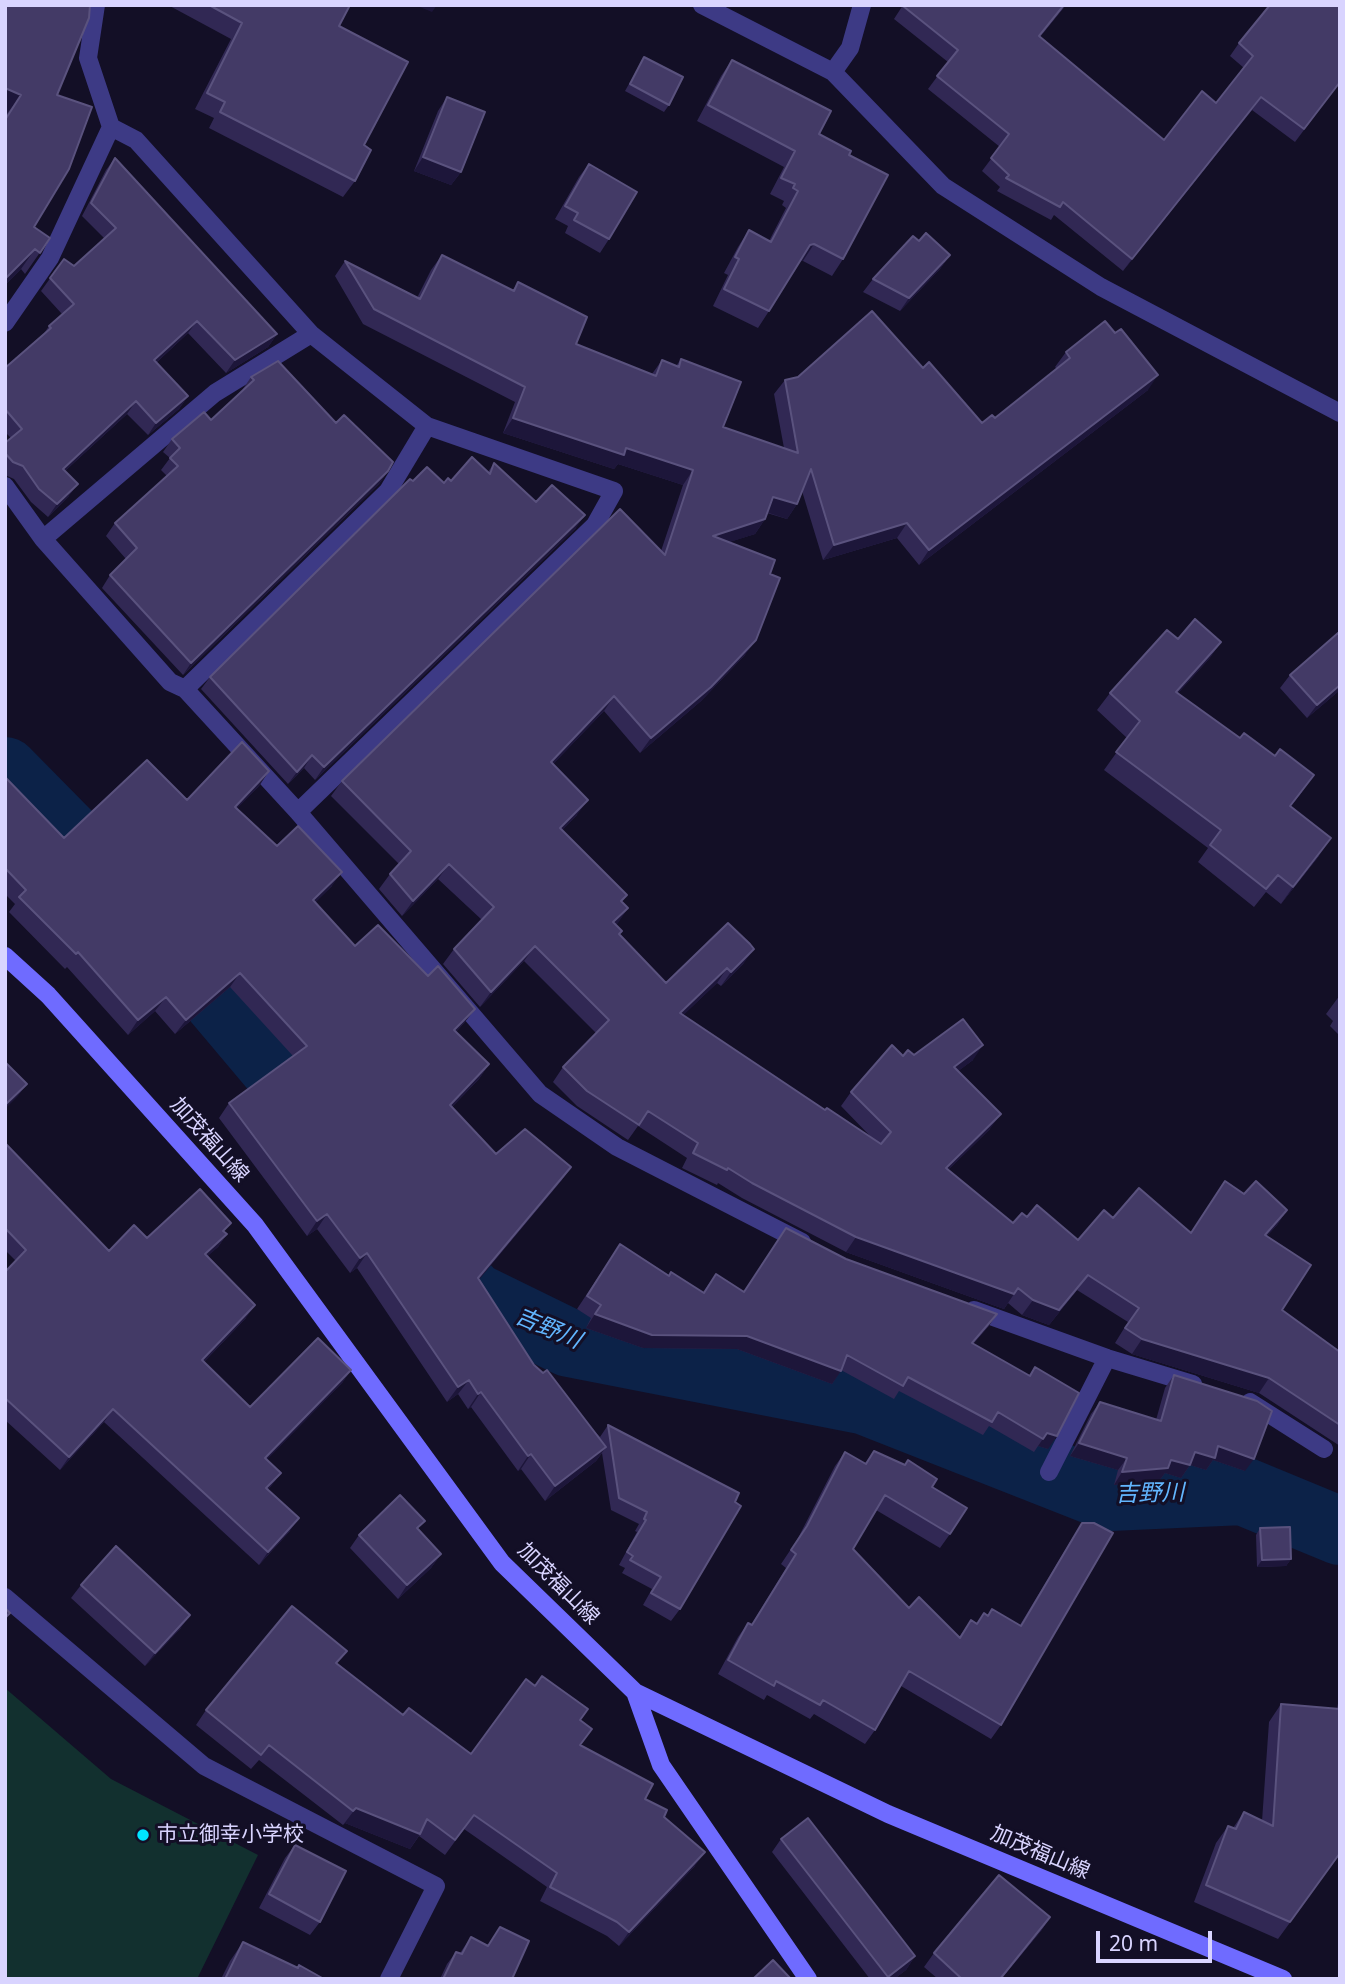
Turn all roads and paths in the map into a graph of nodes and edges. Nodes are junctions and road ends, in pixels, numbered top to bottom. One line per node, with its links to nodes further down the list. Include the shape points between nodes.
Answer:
1 (96, 5): 5 (street, via 88,58)
2 (702, 5): 4 (street)
3 (862, 5): 4 (street, via 850,48)
4 (833, 72): 8 (street, via 943,186 1101,286)
5 (111, 127): 6 (street, via 50,258); 7 (street, via 136,140)
6 (5, 323)
7 (311, 334): 9 (street); 11 (street, via 215,393)
8 (1340, 413)
9 (427, 426): 12 (street, via 388,491); 13 (street, via 614,491 595,525)
10 (5, 486): 11 (street)
11 (43, 539): 12 (street, via 170,682)
12 (185, 689): 13 (street)
13 (298, 812): 15 (street, via 540,1094 617,1147)
14 (5, 956): 21 (main road, 加茂福山線, via 48,995 255,1225 502,1563)
15 (818, 1250)
16 (955, 1303): 17 (street)
17 (1107, 1358): 18 (street, via 1253,1403); 19 (street)
18 (1324, 1449)
19 (1049, 1472)
20 (5, 1597): 22 (street, via 204,1766 436,1886)
21 (635, 1692): 23 (main road, via 661,1765); 24 (main road, 加茂福山線, via 888,1814)
22 (389, 1979)
23 (808, 1979)
24 (1283, 1979)

